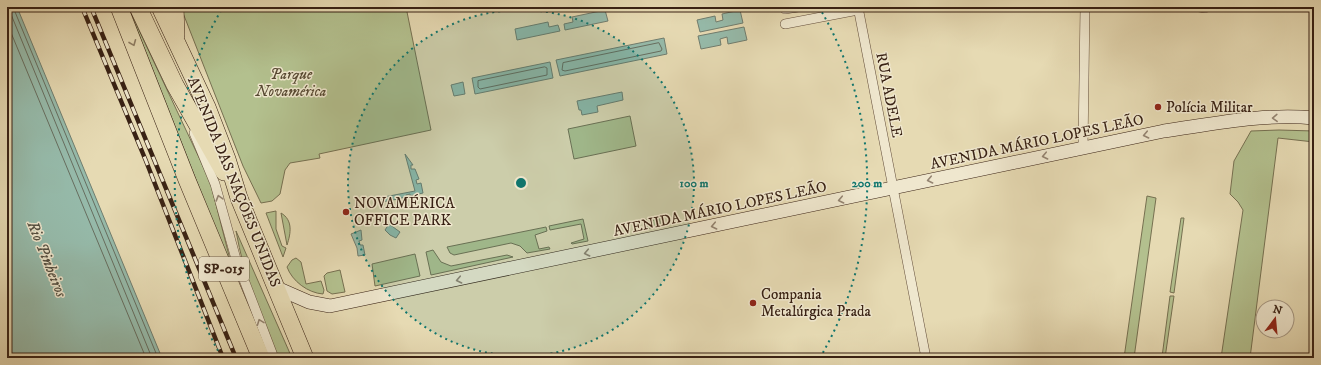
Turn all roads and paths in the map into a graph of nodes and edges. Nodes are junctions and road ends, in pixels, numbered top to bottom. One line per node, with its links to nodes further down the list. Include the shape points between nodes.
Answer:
1 (119, 7): 17 (highway, SP-015, one-way to 17)
2 (138, 7): 11 (highway, SP-015)
3 (160, 7): 10 (highway, AVENIDA DAS NAÇÕES UNIDAS)
4 (175, 7): 10 (highway)
5 (798, 7): 8 (street)
6 (1085, 7): 13 (street)
7 (858, 8): 9 (street); 14 (street, RUA ADELE)
8 (785, 9)
9 (785, 24)
10 (176, 45): 15 (highway, AVENIDA DAS NAÇÕES UNIDAS, via 207,107)
11 (175, 85): 15 (highway, SP-015); 18 (street, one-way to 11, via 236,259 215,184)
12 (1314, 118): 13 (street, AVENIDA MÁRIO LOPES LEÃO, one-way to 13, via 1236,120 1164,131)
13 (1083, 148): 14 (street, AVENIDA MÁRIO LOPES LEÃO, one-way to 14)
14 (893, 188): 16 (street, AVENIDA MÁRIO LOPES LEÃO, one-way to 16, via 330,306 308,302); 20 (street, RUA ADELE)
15 (239, 198): 16 (highway, AVENIDA DAS NAÇÕES UNIDAS / SP-015)
16 (277, 288): 19 (highway, AVENIDA DAS NAÇÕES UNIDAS / SP-015)
17 (262, 358)
18 (274, 358)
19 (305, 358)
20 (926, 358)

